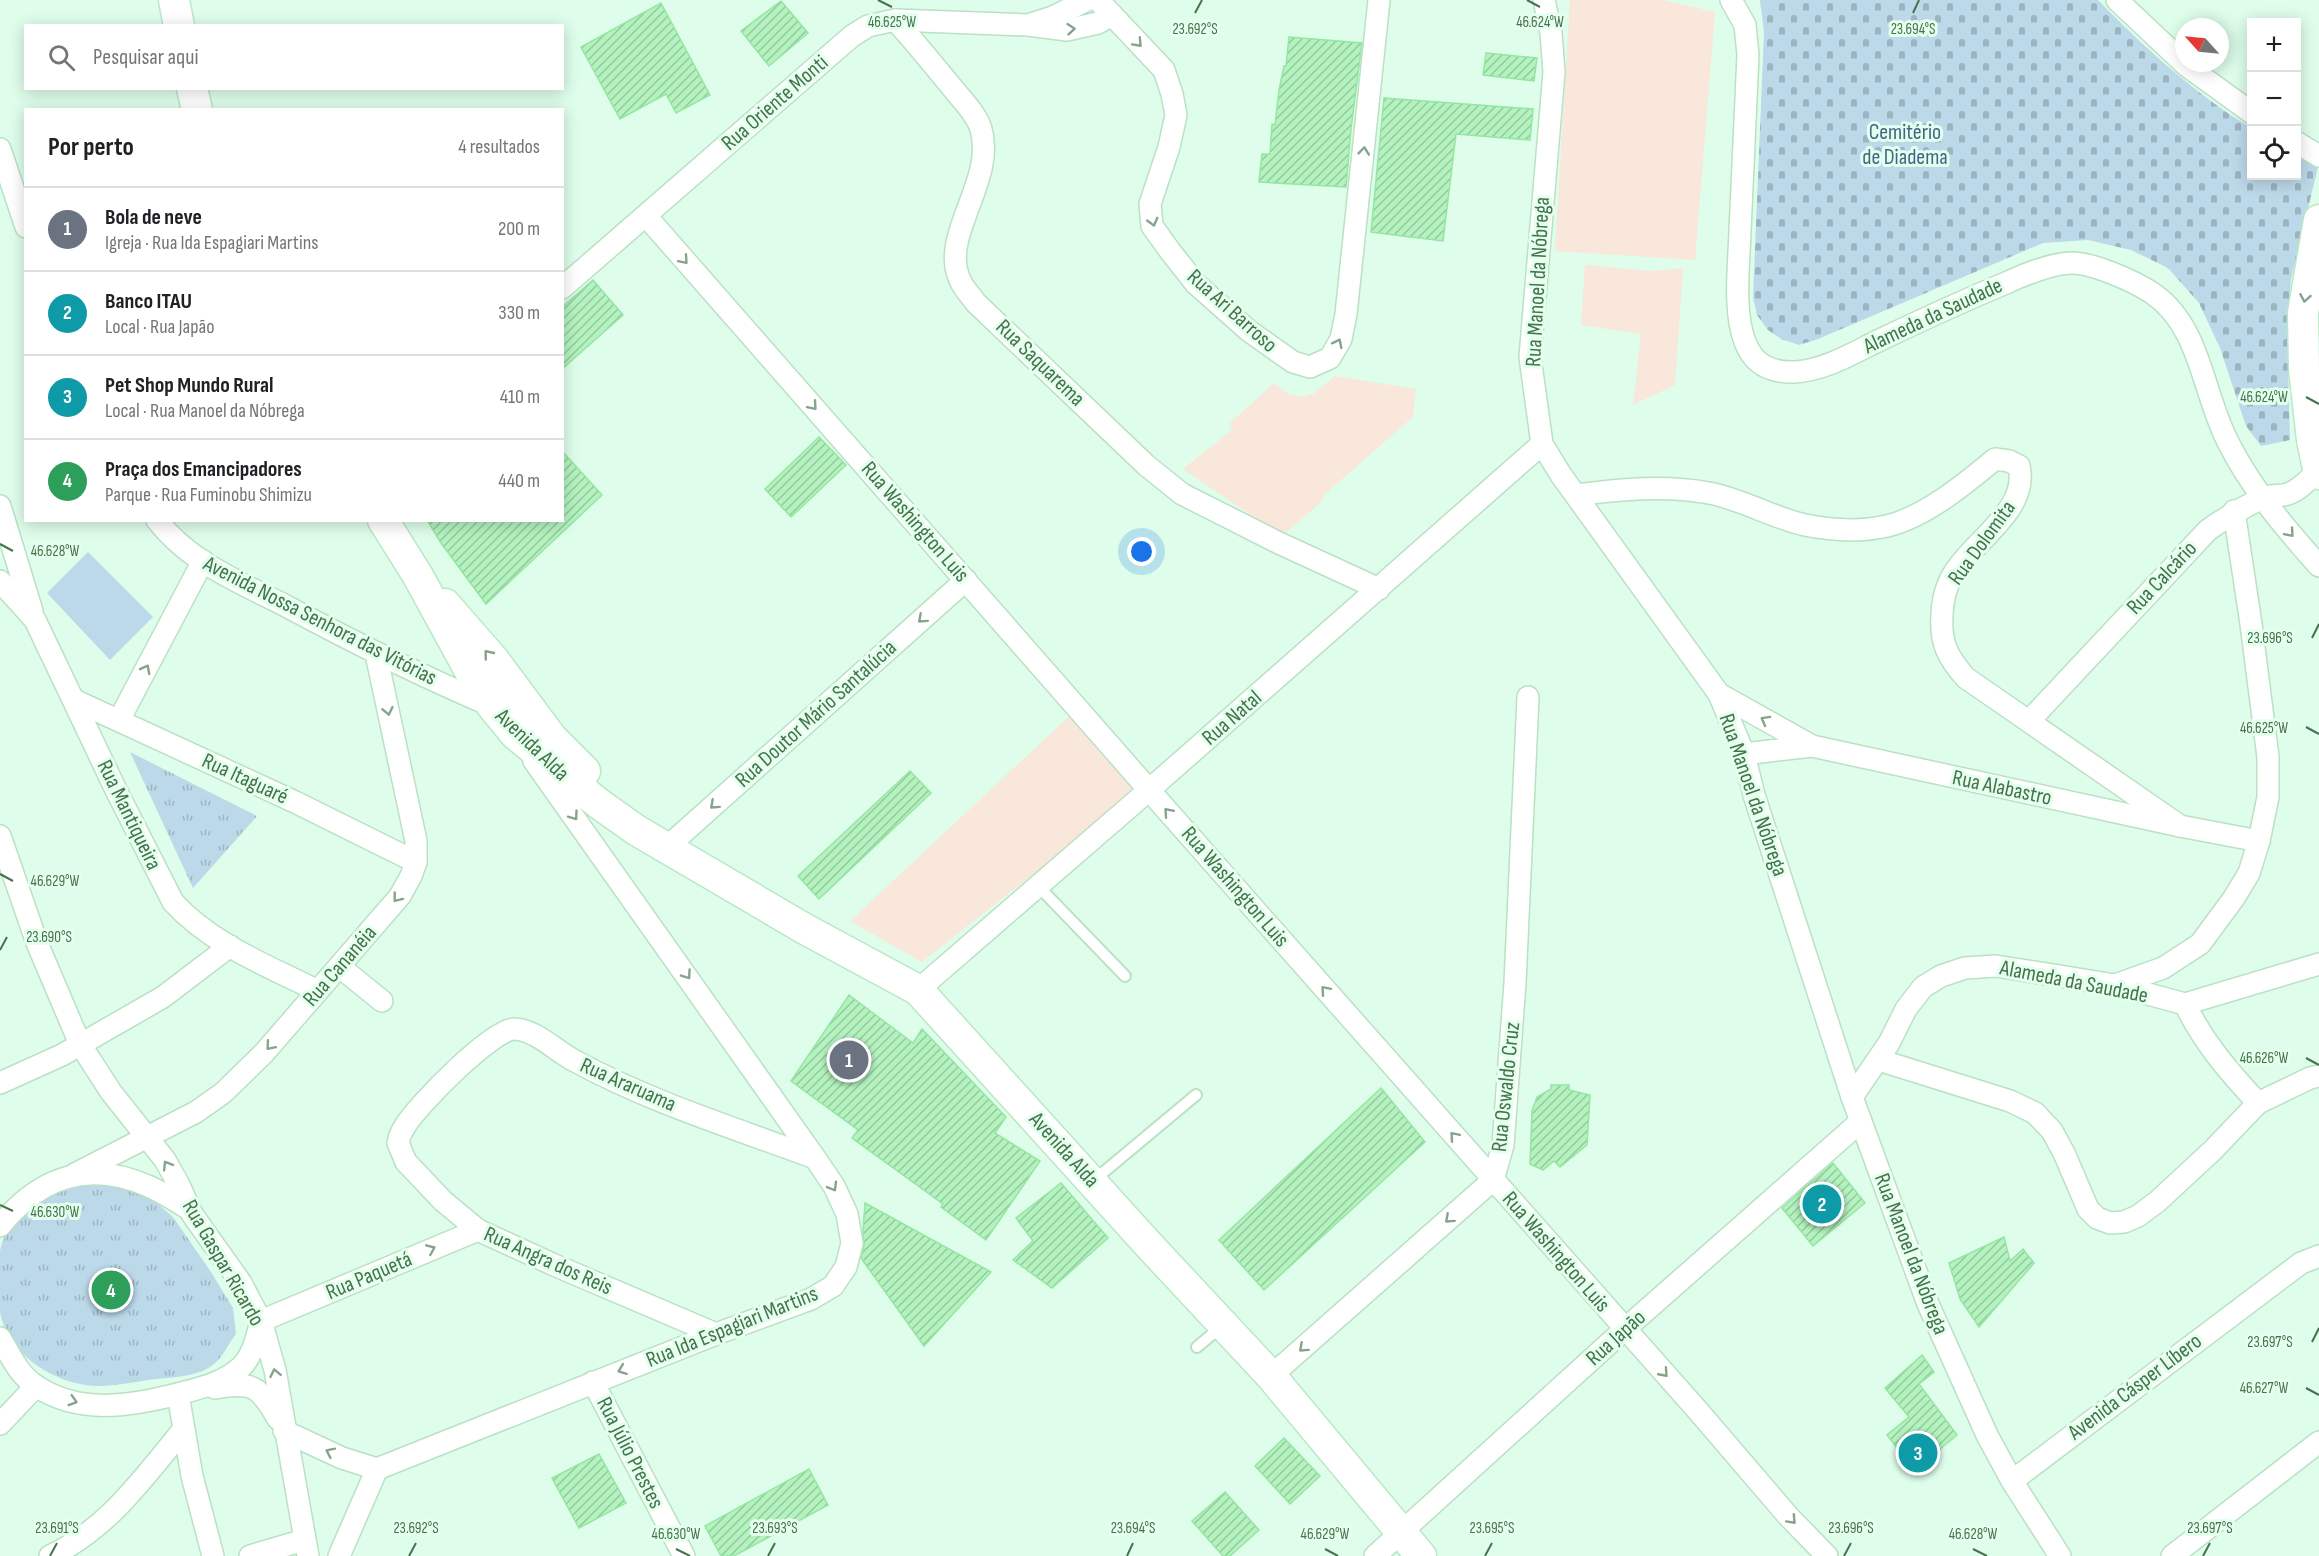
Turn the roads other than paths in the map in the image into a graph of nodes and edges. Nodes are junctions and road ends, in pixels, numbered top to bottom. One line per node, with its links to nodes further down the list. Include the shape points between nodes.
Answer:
1 (174, 0): 9 (main road)
2 (1087, 0): 10 (street, Rua Oriente Monti)
3 (1379, 0): 7 (street, Rua Ari Barroso, one-way to 3, via 1164,70 1172,93 1176,115 1150,204 1152,226 1196,284 1275,351 1310,367 1329,358 1341,339 1347,314)
4 (1544, 0): 21 (street, Rua Manoel da Nóbrega, via 1554,72 1530,357)
5 (1731, 0): 24 (street, Alameda da Saudade, via 1745,25 1748,55 1739,318 1754,361 1774,371 1795,372 1824,366 2018,277 2072,263 2099,269 2124,278 2172,309 2188,333 2226,440)
6 (2117, 0): 13 (street, via 2187,66)
7 (1105, 7): 10 (street, Rua Oriente Monti, one-way to 7, via 1067,30 1098,23)
8 (895, 20): 10 (street, Rua Oriente Monti); 17 (street, Rua Oriente Monti, via 868,26 852,36); 34 (street, Rua Saquarema, via 980,126 985,150 954,256 960,280 976,303 1165,482 1205,507)
9 (179, 24)
10 (1028, 25)
11 (192, 90): 12 (main road)
12 (196, 108)
13 (2247, 110)
14 (2301, 145): 16 (street)
15 (0, 149): 19 (street)
16 (2319, 156)
17 (646, 216): 20 (street, Rua Oriente Monti); 32 (street, Rua Washington Luis, one-way to 32)
18 (2319, 220): 22 (main road, one-way to 22, via 2303,313 2304,369)
19 (24, 221)
20 (564, 286)
21 (1542, 444): 23 (street, Rua Manoel da Nóbrega); 34 (street, Rua Natal)
22 (2319, 472): 24 (street, Rua Calcário, via 2286,495)
23 (1577, 495): 37 (street, Rua Manoel da Nóbrega); 42 (street, Rua Dolomita, via 1655,488 1709,493 1803,525 1848,530 1887,526 1931,507 1995,459 2014,463 2022,478 2020,488 2008,511 1967,555 1950,580 1942,604 1941,630 1950,660 1965,678)
24 (2262, 497): 26 (street, Rua Calcário); 30 (street, Alameda da Saudade, one-way to 30)
25 (0, 506): 35 (street)
26 (2234, 512): 42 (street, Rua Calcário, via 2208,530); 51 (street, via 2268,757 2268,796)
27 (159, 522): 29 (street, Avenida Nossa Senhora das Vitórias, via 168,534)
28 (384, 522): 31 (main road, Avenida Alda)
29 (202, 561): 36 (street, Avenida Nossa Senhora das Vitórias); 41 (street, one-way to 29)
30 (2319, 566)
31 (418, 576): 40 (main road, Avenida Alda); 44 (main road, Avenida Alda, one-way to 31, via 465,625)
32 (966, 580): 47 (street, Rua Washington Luis); 52 (street, Rua Doutor Mário Santalúcia, one-way to 52)
33 (0, 581): 35 (street, Rua Mantiqueira)
34 (1379, 589): 47 (street, Rua Natal)
35 (35, 620): 39 (street, Rua Mantiqueira)
36 (376, 654): 40 (street, Avenida Nossa Senhora das Vitórias); 53 (street, Rua Cananéia, one-way to 53, via 416,841)
37 (1719, 694): 45 (street, one-way to 37); 46 (street, Rua Manoel da Nóbrega)
38 (1528, 697): 76 (street, Rua Oswaldo Cruz, via 1514,1006 1503,1145)
39 (74, 700): 41 (street, Rua Itaguaré); 55 (street, Rua Mantiqueira, via 173,902 187,917)
40 (492, 706): 43 (main road, Avenida Alda); 44 (main road)
41 (119, 720): 53 (street, Rua Itaguaré)
42 (2029, 721): 48 (street, Rua Dolomita)
43 (515, 734): 49 (main road, Avenida Alda); 74 (street, Rua Ida Espagiari Martins, one-way to 74)
44 (552, 738): 49 (main road, Avenida Alda, via 612,799)
45 (1812, 746): 46 (street, Rua Alabastro); 48 (street, Rua Alabastro)
46 (1744, 754): 70 (street, Rua Manoel da Nóbrega)
47 (1149, 790): 54 (street, Rua Natal); 76 (street, Rua Washington Luis, one-way to 47)
48 (2180, 826): 51 (street, Rua Alabastro)
49 (636, 830): 52 (main road, Avenida Alda)
50 (0, 836): 64 (street, Rua Gaspar Ricardo, via 37,943)
51 (2259, 841): 59 (street, via 2249,873 2235,898 2200,944 2163,968)
52 (666, 848): 60 (main road, Avenida Alda)
53 (416, 862): 57 (street, Rua Cananéia, one-way to 57, via 400,896)
54 (1039, 887): 58 (lane); 60 (street, Rua Natal)
55 (230, 946): 61 (street, Rua Mantiqueira); 64 (street, via 163,997)
56 (2319, 964): 63 (street)
57 (340, 967): 61 (street, Rua Cananéia); 62 (street)
58 (1125, 976)
59 (2115, 985): 63 (street, Alameda da Saudade); 65 (street, Alameda da Saudade, via 1996,966 1965,968 1923,987 1906,1009)
60 (918, 990): 77 (main road, Avenida Alda)
61 (318, 991): 73 (street, Rua Cananéia, one-way to 73, via 264,1053 222,1093)
62 (382, 1001)
63 (2185, 1004): 71 (street, via 2209,1046)
64 (80, 1044): 68 (street); 73 (street, Rua Gaspar Ricardo, via 111,1092)
65 (1879, 1060): 70 (street, Alameda da Saudade); 71 (street, via 2010,1101 2035,1113 2052,1131 2088,1209 2097,1218 2110,1222 2138,1216 2158,1201)
66 (456, 1070): 74 (street, Rua Araruama, via 503,1031 524,1030 574,1061 658,1100); 80 (street, Rua Angra dos Reis, via 406,1124 398,1143 406,1162)
67 (2319, 1076): 71 (street)
68 (0, 1083)
69 (1196, 1095): 77 (lane)
70 (1852, 1097): 72 (street, Rua Manoel da Nóbrega)
71 (2258, 1103)
72 (1860, 1122): 84 (street, Rua Japão); 99 (street, Rua Manoel da Nóbrega, via 1928,1304)
73 (149, 1138): 75 (street, Rua Cananéia); 78 (street, Rua Gaspar Ricardo, one-way to 73, via 179,1185)
74 (815, 1158): 85 (street, Rua Ida Espagiari Martins, one-way to 85, via 847,1214 852,1244 846,1267 833,1286 811,1299)
75 (75, 1174): 78 (street, via 126,1178); 79 (street, Rua Cananéia, via 41,1189 16,1206)
76 (1493, 1180): 84 (street, Rua Washington Luis); 89 (street, Rua Oswaldo Cruz, one-way to 89)
77 (1093, 1182): 83 (main road, Avenida Alda)
78 (189, 1209): 82 (street, Rua Gaspar Ricardo, via 241,1283)
79 (0, 1226)
80 (477, 1230): 82 (street, Rua Paquetá, one-way to 80); 85 (street, Rua Angra dos Reis)
81 (2319, 1257): 99 (street, Avenida Cásper Líbero, via 2301,1263)
82 (261, 1321): 92 (street, via 254,1347 242,1366); 96 (street, Rua Gaspar Ricardo, one-way to 82, via 275,1370)
83 (1223, 1325): 87 (lane); 89 (main road, Avenida Alda)
84 (1625, 1329): 100 (street, Rua Japão); 109 (street, Rua Washington Luis, one-way to 109)
85 (716, 1334): 90 (street, Rua Ida Espagiari Martins, one-way to 90)
86 (0, 1338): 88 (street)
87 (1197, 1347)
88 (8, 1363): 91 (street)
89 (1271, 1376): 100 (main road, Avenida Alda)
90 (593, 1382): 98 (street, Rua Ida Espagiari Martins); 106 (street, Rua Júlio Prestes)
91 (36, 1386): 93 (street, one-way to 93, via 64,1398 103,1406); 94 (street)
92 (200, 1389): 93 (street); 96 (street, Rua Gaspar Ricardo, via 242,1383 264,1396)
93 (178, 1394): 95 (street)
94 (0, 1424)
95 (183, 1430): 102 (street, via 109,1516); 103 (street)
96 (284, 1431): 98 (street, one-way to 96, via 342,1458); 101 (street, Rua Gaspar Ricardo)
97 (2319, 1442): 111 (street)
98 (377, 1469): 105 (street)
99 (2012, 1481): 110 (street, Rua Manoel da Nóbrega)
100 (1401, 1534): 107 (street, Rua Japão); 108 (main road, Avenida Alda)
101 (306, 1548): 104 (street)
102 (54, 1555)
103 (213, 1556)
104 (250, 1556)
105 (339, 1556)
106 (684, 1556)
107 (1375, 1556)
108 (1421, 1556)
109 (1827, 1556)
110 (2060, 1556)
111 (2172, 1556)

